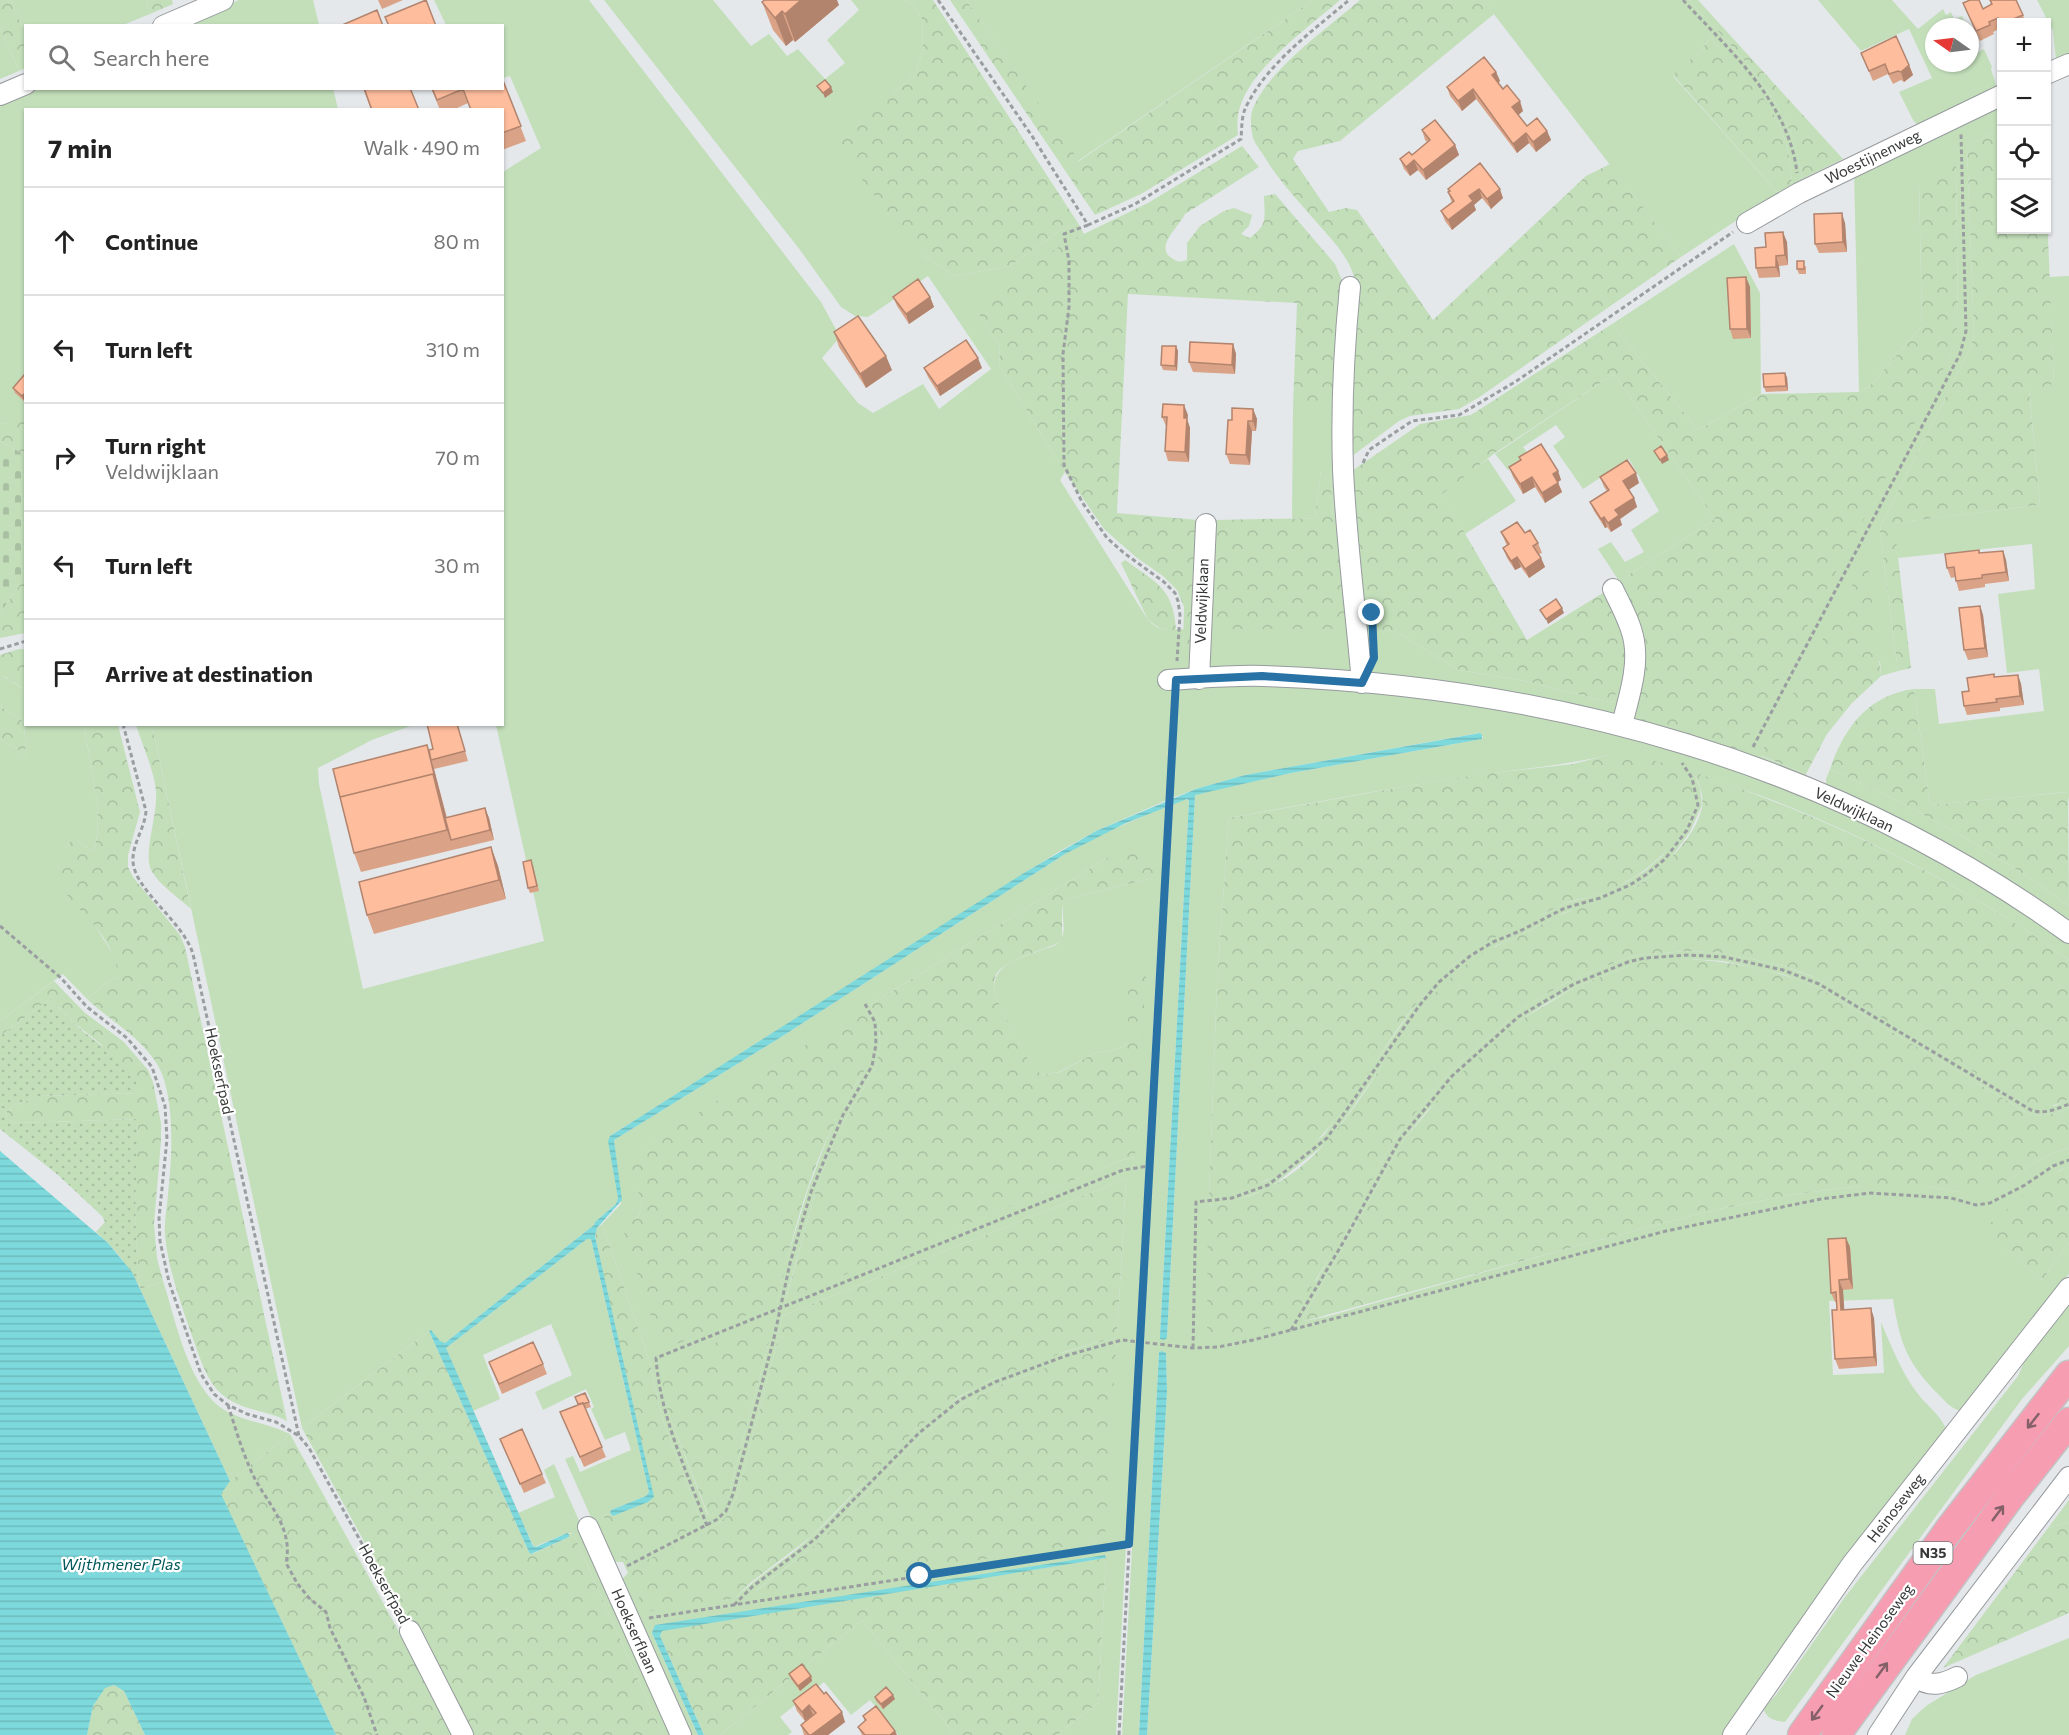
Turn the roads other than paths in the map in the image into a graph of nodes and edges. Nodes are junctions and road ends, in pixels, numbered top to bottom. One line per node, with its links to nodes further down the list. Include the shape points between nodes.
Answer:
1 (223, 0): 2 (street)
2 (169, 24)
3 (2069, 64): 4 (street)
4 (2051, 72)
5 (24, 85): 6 (street)
6 (0, 95)
7 (1997, 97): 8 (street, Woestijnenweg, via 1799,193)
8 (1747, 223)
9 (1350, 287): 14 (street, via 1344,345 1343,459)
10 (1206, 524): 12 (street, Veldwijklaan)
11 (1613, 589): 15 (street, via 1630,627 1635,653)
12 (1199, 679): 13 (street, Veldwijklaan); 14 (street, Veldwijklaan, via 1262,676)
13 (1172, 680)
14 (1362, 683): 15 (street, Veldwijklaan, via 1473,694)
15 (1622, 725): 16 (street, Veldwijklaan, via 1800,785 1909,836 2013,895)
16 (2069, 933)
17 (2069, 1288): 27 (street, Heinoseweg, via 1852,1564)
18 (2069, 1375): 28 (highway, Nieuwe Heinoseweg / N35, one-way to 28, via 1951,1527)
19 (2069, 1422): 29 (highway, Nieuwe Heinoseweg / N35, one-way to 19)
20 (2069, 1477): 23 (street)
21 (588, 1527): 26 (street, Hoekserflaan)
22 (410, 1631): 25 (street, Hoekserfpad)
23 (1916, 1677): 24 (street, via 1938,1684); 30 (street)
24 (1957, 1677)
25 (463, 1735)
26 (681, 1735)
27 (1733, 1735)
28 (1802, 1735)
29 (1836, 1735)
30 (1878, 1735)

